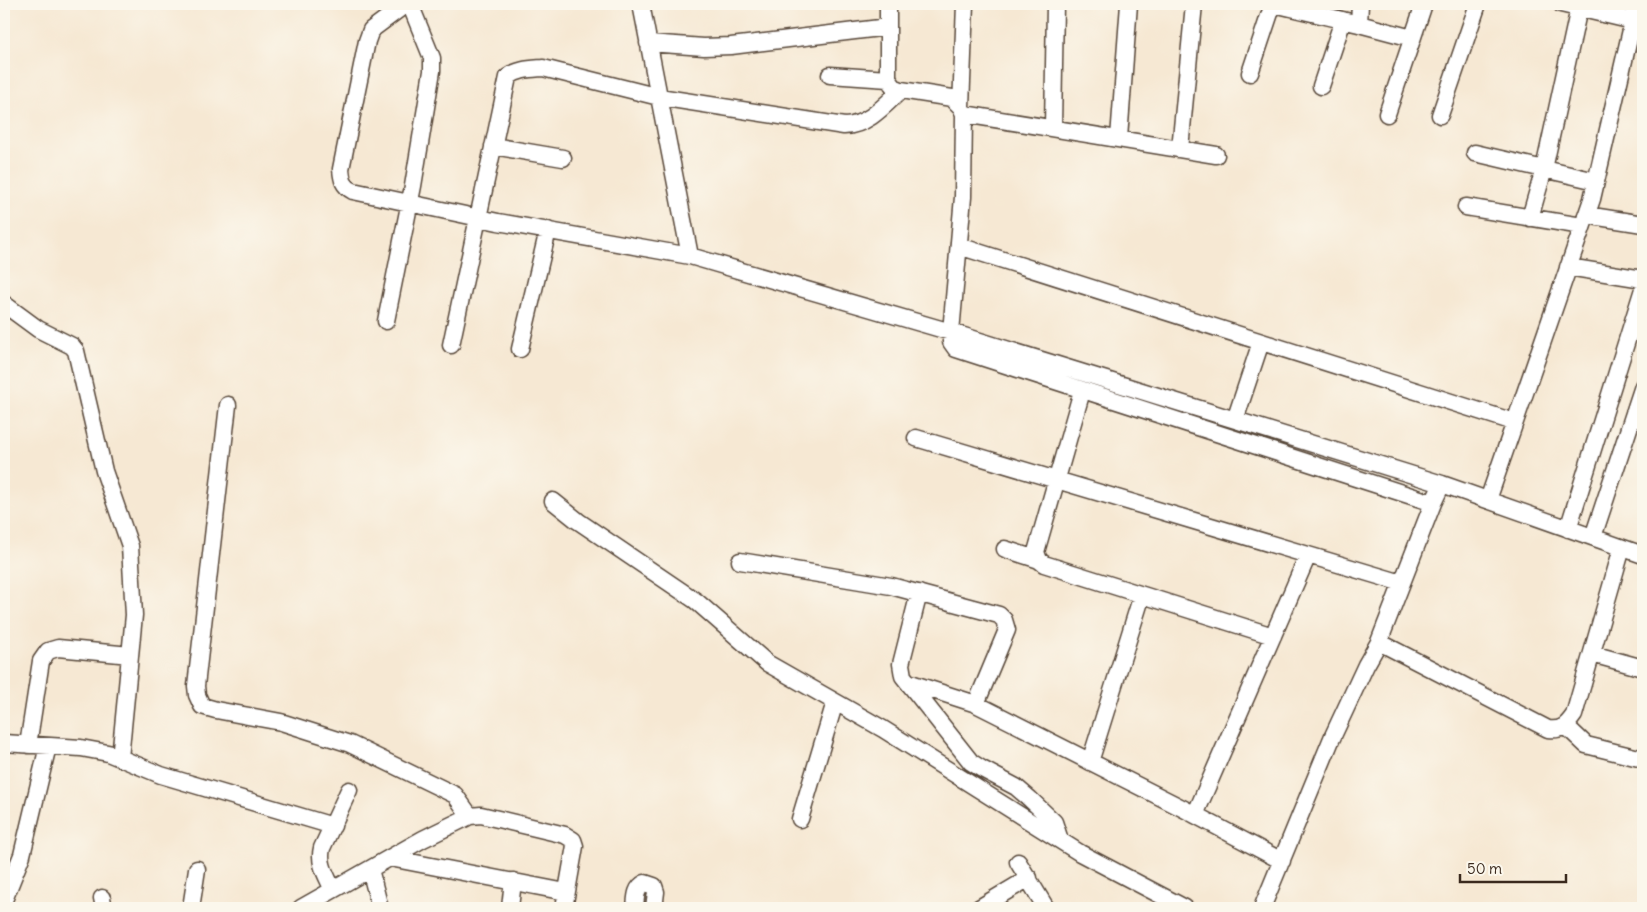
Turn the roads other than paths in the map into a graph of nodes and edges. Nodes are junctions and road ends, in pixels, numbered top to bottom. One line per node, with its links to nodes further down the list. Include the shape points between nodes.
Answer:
1 (406, 4): 39 (street, via 371,30 366,41 341,169 346,187 353,191)
2 (410, 4): 39 (street, via 432,58 432,71)
3 (641, 4): 20 (street)
4 (888, 4): 18 (street)
5 (965, 4): 27 (street)
6 (1055, 4): 30 (street)
7 (1129, 4): 31 (street)
8 (1194, 4): 33 (street)
9 (1360, 4): 17 (street)
10 (1424, 4): 19 (street)
11 (1478, 4): 29 (street)
12 (1561, 4): 15 (street)
13 (1637, 4): 16 (street)
14 (1281, 5): 17 (street); 21 (street)
15 (1579, 8): 16 (street); 37 (street)
16 (1633, 21): 38 (street)
17 (1351, 22): 19 (street); 24 (street)
18 (888, 27): 20 (street, via 731,46); 23 (street)
19 (1412, 38): 28 (street)
20 (648, 44): 26 (street)
21 (1250, 73)
22 (830, 75): 23 (street)
23 (888, 79): 25 (street, via 894,87)
24 (1321, 86)
25 (902, 90): 26 (street, via 871,118 853,126); 27 (street, via 952,98)
26 (659, 97): 32 (street, via 543,68 526,69 508,77); 47 (street)
27 (962, 111): 30 (street); 46 (street, via 963,197)
28 (1388, 114)
29 (1440, 115)
30 (1053, 128): 31 (street)
31 (1119, 138): 33 (street)
32 (493, 146): 36 (street); 41 (street)
33 (1180, 149): 35 (street)
34 (1475, 153): 37 (street)
35 (1216, 155)
36 (564, 158)
37 (1544, 169): 38 (street); 42 (street)
38 (1596, 181): 43 (street)
39 (409, 203): 41 (street); 52 (street)
40 (1466, 207): 42 (street)
41 (478, 218): 45 (street); 55 (street)
42 (1530, 218): 43 (street)
43 (1584, 220): 44 (street); 48 (street)
44 (1643, 224)
45 (548, 230): 47 (street); 56 (street)
46 (959, 246): 53 (street); 54 (street)
47 (690, 256): 53 (street)
48 (1568, 267): 49 (street); 61 (street)
49 (1643, 279)
50 (1643, 288): 70 (street)
51 (4, 304): 84 (street, via 38,329 72,346 78,356 97,446 130,546 134,615)
52 (386, 321)
53 (951, 332): 58 (street, via 951,342 956,349); 60 (street)
54 (1261, 342): 60 (street); 61 (street)
55 (451, 345)
56 (520, 349)
57 (1643, 386): 71 (street)
58 (1082, 391): 64 (street); 65 (street)
59 (228, 405): 98 (street, via 196,686 199,701 202,706 216,710 281,722 350,744 455,795)
60 (1235, 420): 62 (street)
61 (1514, 422): 67 (street)
62 (1290, 436): 64 (street); 66 (street)
63 (916, 438): 65 (street)
64 (1282, 454): 69 (street)
65 (1056, 480): 74 (street); 76 (street, via 1036,552)
66 (1442, 484): 67 (street); 69 (street)
67 (1488, 500): 70 (street)
68 (553, 501): 87 (street, via 696,601 767,663)
69 (1433, 503): 78 (street)
70 (1568, 528): 71 (street)
71 (1593, 538): 72 (street)
72 (1622, 548): 75 (street); 83 (street)
73 (1005, 549): 76 (street)
74 (1308, 555): 78 (street); 81 (street)
75 (1643, 555)
76 (1039, 560): 80 (street)
77 (740, 561): 79 (street)
78 (1402, 582): 82 (street)
79 (919, 593): 86 (street, via 901,664); 88 (street, via 1004,620 1007,630)
80 (1142, 594): 81 (street); 95 (street)
81 (1273, 636): 97 (street)
82 (1379, 642): 89 (street, via 1548,729); 103 (street, via 1332,738)
83 (1592, 654): 85 (street); 89 (street, via 1574,714)
84 (130, 655): 91 (street, via 58,648 48,651 41,661); 93 (street)
85 (1643, 668)
86 (908, 682): 88 (street); 101 (street, via 971,762 1016,787 1030,799 1054,822)
87 (835, 702): 99 (street); 101 (street, via 884,729)
88 (976, 704): 95 (street)
89 (1566, 726): 94 (street, via 1586,745)
90 (4, 744): 91 (street)
91 (28, 745): 92 (street)
92 (48, 746): 93 (street, via 108,752); 110 (street, via 22,856)
93 (120, 758): 100 (street, via 161,776)
94 (1643, 759)
95 (1090, 762): 97 (street)
96 (349, 790): 100 (street)
97 (1195, 814): 103 (street)
98 (470, 816): 102 (street); 111 (street, via 490,817 565,835 572,840 575,846)
99 (800, 819)
100 (332, 826): 109 (street, via 320,857)
101 (1060, 840): 120 (street)
102 (390, 858): 106 (street); 108 (street)
103 (1282, 861): 121 (street)
104 (1018, 862): 107 (street)
105 (197, 869): 113 (street)
106 (370, 870): 109 (street); 114 (street)
107 (1029, 878): 118 (street); 119 (street)
108 (513, 881): 111 (street); 115 (street)
109 (334, 890): 112 (street)
110 (4, 900)
111 (565, 900)
112 (304, 907)
113 (191, 908)
114 (380, 908)
115 (510, 908)
116 (635, 908): 117 (street, via 636,893 645,883 654,886)
117 (654, 908)
118 (979, 908)
119 (1046, 908)
120 (1185, 908)
121 (1262, 908)

